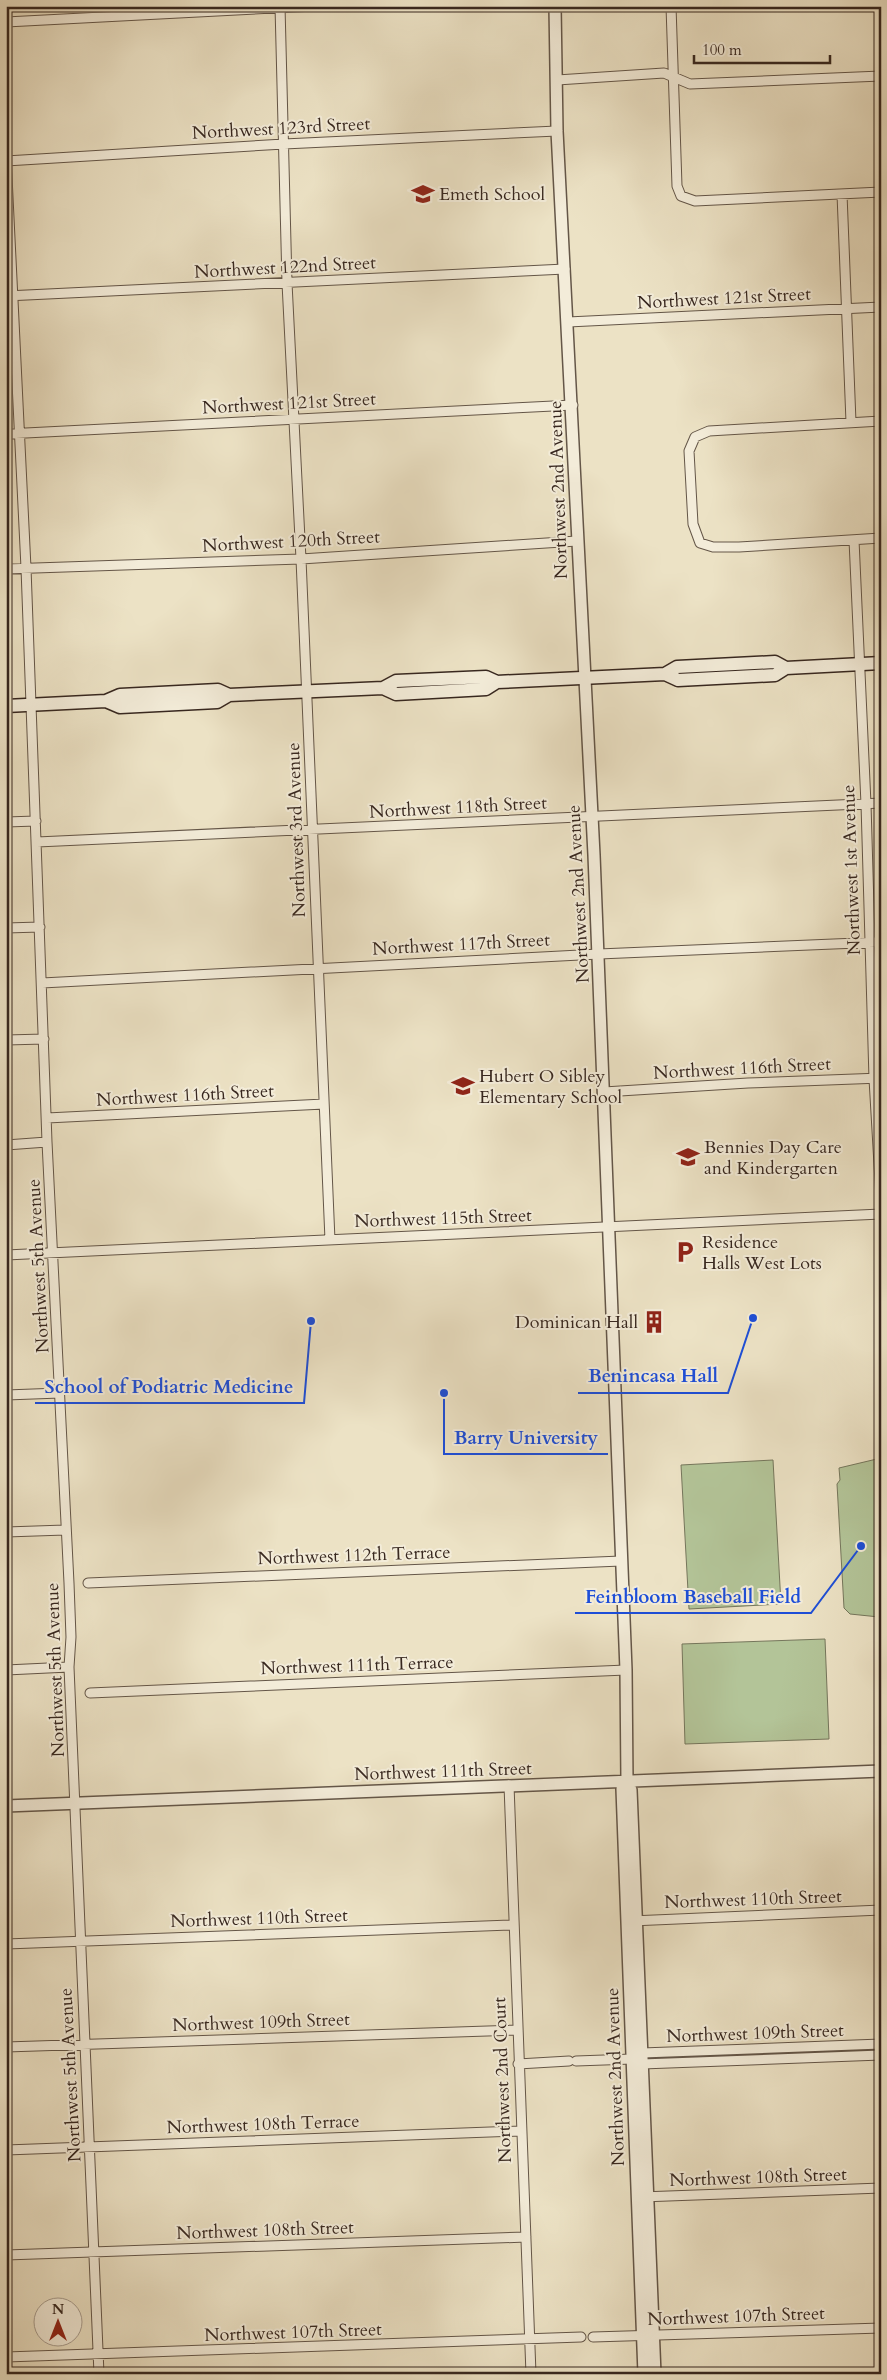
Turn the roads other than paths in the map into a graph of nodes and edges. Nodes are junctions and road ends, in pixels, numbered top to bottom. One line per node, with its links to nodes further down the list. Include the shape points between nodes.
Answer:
1 (314, 6): 4 (street)
2 (556, 6): 8 (street, Northwest 2nd Avenue)
3 (671, 6): 7 (street)
4 (280, 7): 5 (street); 10 (street, Northwest 3rd Avenue)
5 (6, 22)
6 (881, 76): 7 (street, via 690,84)
7 (672, 78): 8 (street, via 664,73); 14 (street, via 677,186 681,196 695,201)
8 (557, 80): 9 (street, Northwest 2nd Avenue)
9 (557, 131): 10 (street, Northwest 123rd Street); 15 (street, Northwest 2nd Avenue)
10 (284, 144): 12 (street, Northwest 123rd Street); 16 (street, Northwest 3rd Avenue)
11 (6, 156): 12 (street, Northwest 5th Avenue)
12 (6, 161): 17 (street, Northwest 5th Avenue)
13 (881, 192): 14 (street)
14 (842, 194): 19 (street)
15 (565, 269): 16 (street, Northwest 122nd Street); 20 (street, Northwest 2nd Avenue)
16 (287, 283): 17 (street, Northwest 122nd Street); 22 (street, Northwest 3rd Avenue)
17 (9, 296): 25 (street, Northwest 5th Avenue)
18 (881, 307): 19 (street, Northwest 121st Street)
19 (846, 309): 20 (street, Northwest 121st Street); 24 (street)
20 (568, 322): 21 (street, Northwest 2nd Avenue)
21 (573, 405): 22 (street, Northwest 121st Street); 29 (street, Northwest 2nd Avenue)
22 (294, 419): 25 (street, Northwest 121st Street); 30 (street, Northwest 3rd Avenue)
23 (881, 421): 24 (street)
24 (851, 422): 28 (street, via 709,431 695,437 689,451 693,524 700,543 713,547 739,547)
25 (19, 433): 26 (street, Northwest 121st Street); 31 (street, Northwest 5th Avenue)
26 (6, 434)
27 (881, 538): 28 (street)
28 (854, 540): 34 (street, Northwest 1st Avenue)
29 (577, 542): 30 (street, Northwest 120th Street); 35 (street, Northwest 2nd Avenue)
30 (301, 558): 31 (street, Northwest 120th Street); 36 (street, Northwest 3rd Avenue)
31 (26, 568): 32 (street, Northwest 120th Street); 37 (street, Northwest 5th Avenue)
32 (6, 569)
33 (881, 663): 34 (main road)
34 (860, 664): 35 (main road, via 786,668 775,662 677,667 665,674); 40 (street, Northwest 1st Avenue)
35 (585, 678): 36 (main road, via 498,682 486,677 405,680 383,688); 41 (street, Northwest 2nd Avenue)
36 (307, 692): 37 (main road, via 229,695 217,702 120,707 106,702); 44 (street, Northwest 3rd Avenue)
37 (30, 705): 38 (main road); 42 (street, Northwest 5th Avenue)
38 (6, 706)
39 (881, 803): 40 (street, Northwest 118th Street)
40 (866, 804): 41 (street, Northwest 118th Street); 49 (street, Northwest 1st Avenue)
41 (592, 816): 44 (street, Northwest 118th Street); 50 (street, Northwest 2nd Avenue)
42 (36, 821): 43 (street); 45 (street, Northwest 5th Avenue)
43 (6, 822)
44 (312, 831): 45 (street, Northwest 118th Street); 51 (street, Northwest 3rd Avenue)
45 (38, 842): 46 (street, Northwest 5th Avenue)
46 (40, 927): 47 (street); 52 (street, Northwest 5th Avenue)
47 (6, 928)
48 (881, 942): 49 (street, Northwest 117th Street)
49 (870, 943): 50 (street, Northwest 117th Street); 55 (street, Northwest 1st Avenue)
50 (598, 954): 51 (street, Northwest 117th Street); 56 (street, Northwest 2nd Avenue)
51 (319, 968): 52 (street, Northwest 117th Street); 57 (street, Northwest 3rd Avenue)
52 (42, 983): 53 (street, Northwest 5th Avenue)
53 (44, 1039): 54 (street); 58 (street, Northwest 5th Avenue)
54 (6, 1040)
55 (877, 1078): 56 (street, Northwest 116th Street); 61 (street, Northwest 1st Avenue)
56 (604, 1092): 63 (street, Northwest 2nd Avenue)
57 (324, 1104): 58 (street, Northwest 116th Street); 64 (street, Northwest 3rd Avenue)
58 (47, 1118): 59 (street, Northwest 5th Avenue)
59 (47, 1142): 60 (street); 65 (street, Northwest 5th Avenue)
60 (6, 1145)
61 (881, 1199)
62 (881, 1214): 63 (street, Northwest 115th Street)
63 (609, 1227): 64 (street, Northwest 115th Street); 71 (street, Northwest 2nd Avenue)
64 (330, 1240): 65 (street, Northwest 115th Street)
65 (54, 1252): 66 (street, Northwest 115th Street); 67 (street, Northwest 5th Avenue)
66 (6, 1255)
67 (60, 1393): 68 (street); 69 (street, Northwest 5th Avenue)
68 (6, 1395)
69 (65, 1530): 70 (street); 73 (street, Northwest 5th Avenue, via 71,1637)
70 (6, 1532)
71 (622, 1561): 72 (street, Northwest 112th Terrace); 75 (street, Northwest 2nd Avenue)
72 (88, 1583)
73 (69, 1667): 74 (street); 80 (street, Northwest 5th Avenue)
74 (6, 1670)
75 (626, 1670): 76 (street, Northwest 111th Terrace); 78 (street, Northwest 2nd Avenue)
76 (90, 1693)
77 (881, 1771): 78 (street, Northwest 111th Street)
78 (627, 1781): 79 (street, Northwest 111th Street); 83 (street, Northwest 2nd Avenue, via 622,1789)
79 (509, 1785): 80 (street, Northwest 111th Street); 84 (street, Northwest 2nd Court)
80 (75, 1804): 81 (street, Northwest 111th Street); 85 (street, Northwest 5th Avenue)
81 (6, 1806)
82 (881, 1910): 83 (street, Northwest 110th Street)
83 (632, 1921): 95 (street, Northwest 2nd Avenue)
84 (513, 1925): 85 (street, Northwest 110th Street); 87 (street, Northwest 2nd Court)
85 (80, 1942): 86 (street, Northwest 110th Street); 88 (street, Northwest 5th Avenue)
86 (6, 1944)
87 (517, 2030): 88 (street, Northwest 109th Street); 97 (street, Northwest 2nd Court)
88 (85, 2044): 91 (street, Northwest 109th Street); 99 (street, Northwest 5th Avenue)
89 (881, 2044): 90 (street, Northwest 109th Street)
90 (820, 2046): 92 (street, Northwest 109th Street); 94 (street)
91 (6, 2047)
92 (737, 2050): 95 (street, Northwest 109th Street); 96 (street)
93 (881, 2054): 94 (street, Northwest 109th Street)
94 (820, 2057): 96 (street, Northwest 109th Street)
95 (638, 2059): 96 (street, Northwest 109th Street); 97 (street, Northwest 109th Street); 102 (street, Northwest 2nd Avenue)
96 (738, 2060)
97 (518, 2064): 98 (street, Northwest 2nd Court)
98 (520, 2131): 99 (street, Northwest 108th Terrace); 103 (street, Northwest 2nd Court)
99 (89, 2147): 100 (street, Northwest 108th Terrace); 104 (street, Northwest 5th Avenue)
100 (6, 2150)
101 (881, 2188): 102 (street, Northwest 108th Street)
102 (642, 2197): 107 (street, Northwest 2nd Avenue)
103 (526, 2237): 104 (street, Northwest 108th Street); 110 (street, Northwest 2nd Court)
104 (94, 2252): 105 (street, Northwest 108th Street); 111 (street, Northwest 5th Avenue)
105 (6, 2255)
106 (881, 2328): 107 (street, Northwest 107th Street)
107 (648, 2335): 108 (street, Northwest 107th Street); 115 (street, Northwest 2nd Avenue); 116 (street, Northwest 2nd Avenue)
108 (592, 2336)
109 (581, 2337): 110 (street, Northwest 107th Street)
110 (530, 2340): 111 (street, Northwest 107th Street); 114 (street, Northwest 2nd Court)
111 (98, 2354): 112 (street, Northwest 107th Street); 113 (street, Northwest 5th Avenue)
112 (6, 2357)
113 (99, 2374)
114 (531, 2374)
115 (644, 2374)
116 (654, 2374)

